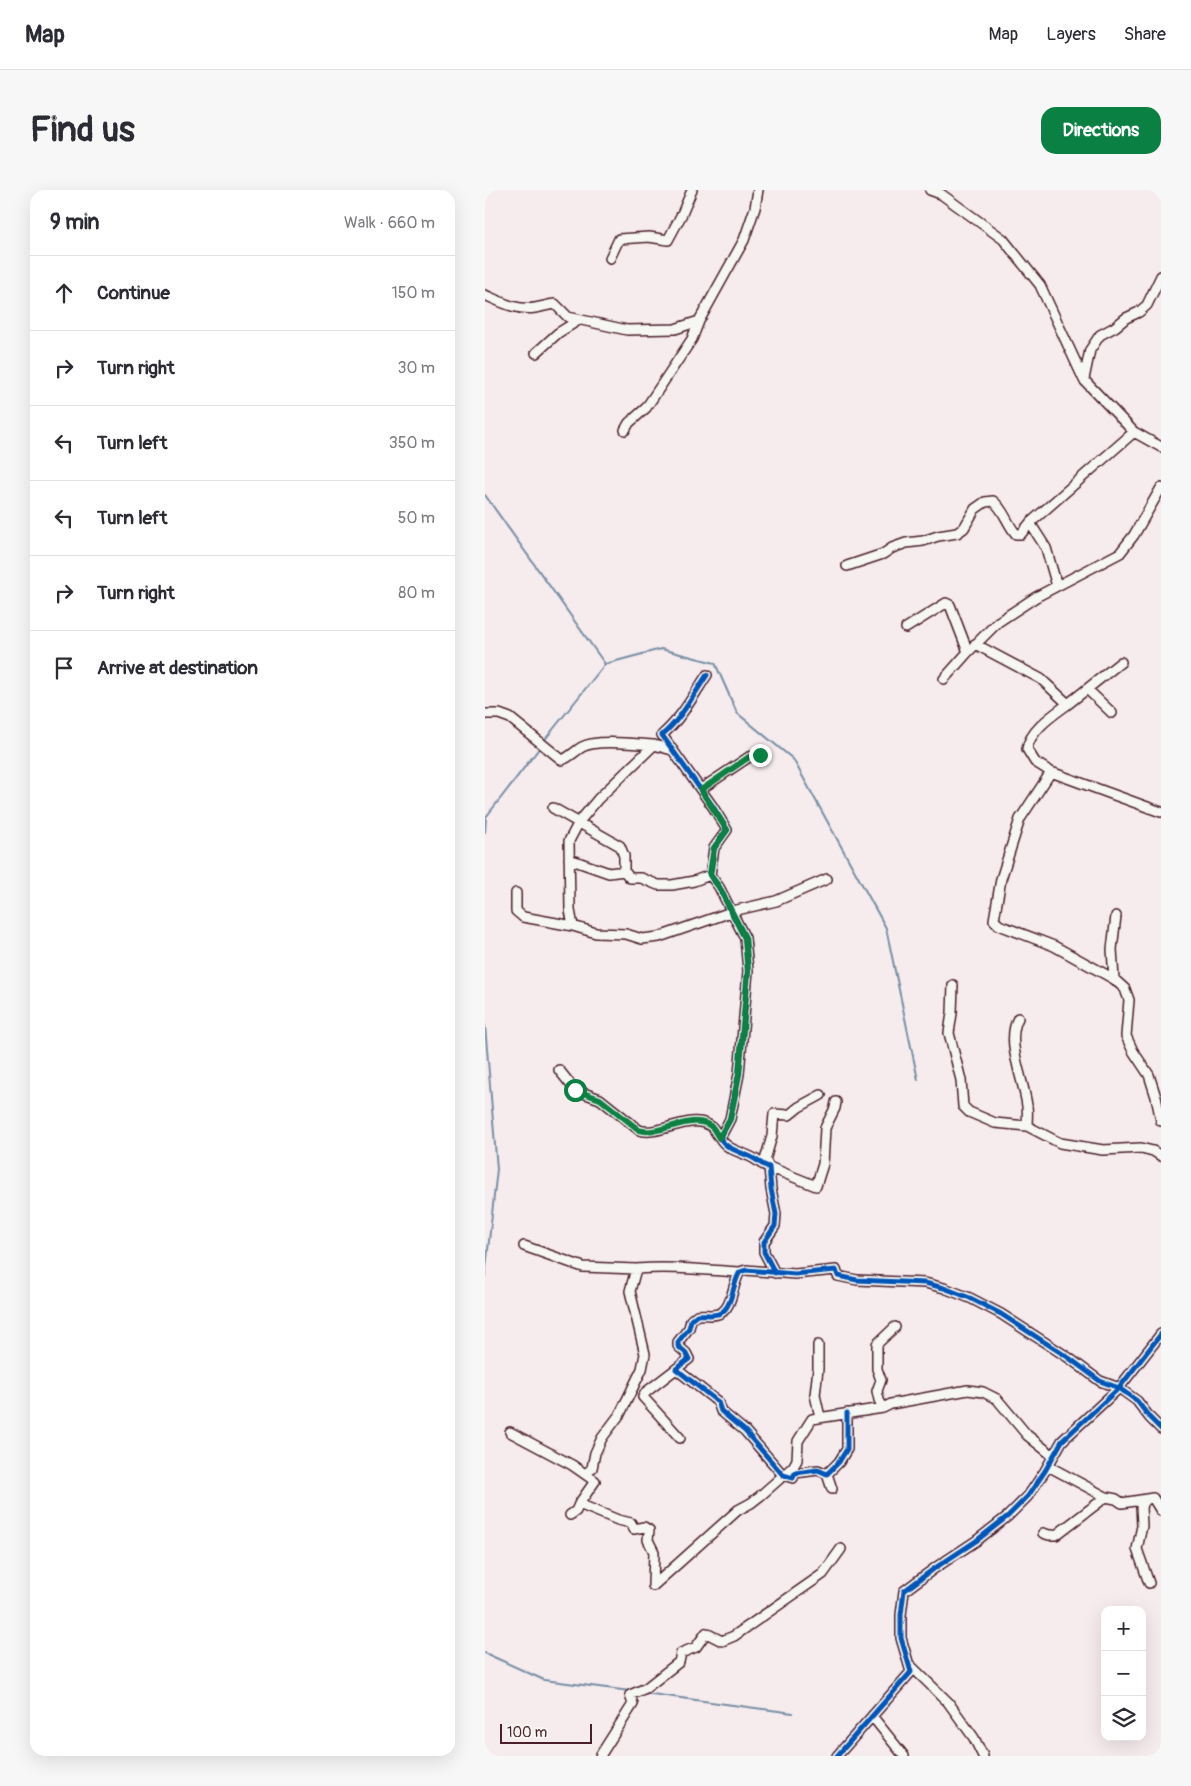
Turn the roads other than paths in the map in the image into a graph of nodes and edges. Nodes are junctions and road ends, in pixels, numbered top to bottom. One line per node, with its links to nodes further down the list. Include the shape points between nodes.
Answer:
1 (692, 190): 4 (street, via 668,240 649,237 619,239)
2 (758, 190): 8 (street, via 744,240)
3 (930, 190): 10 (street, via 941,194 1003,239 1040,284)
4 (611, 258)
5 (1161, 276): 10 (street, via 1147,305 1100,335 1090,350)
6 (485, 295): 7 (street, via 516,309 555,304 568,318)
7 (579, 320): 8 (street, via 627,330 675,329); 9 (street)
8 (699, 321): 11 (street, via 692,339 647,408)
9 (536, 353)
10 (1084, 380): 12 (street)
11 (625, 430)
12 (1133, 432): 13 (street); 15 (street)
13 (1161, 447)
14 (1161, 488): 17 (street, via 1120,553)
15 (1030, 523): 16 (street, via 1021,534 1016,534 998,505 993,501 985,502 975,509 964,528 957,533 906,543); 17 (street, via 1046,548)
16 (847, 566)
17 (1057, 586): 19 (street, via 998,622)
18 (906, 628): 20 (street, via 946,603 950,605)
19 (975, 644): 20 (street); 25 (street, via 1041,679)
20 (968, 652): 23 (street)
21 (1121, 662): 24 (street)
22 (707, 675): 29 (street, via 683,712 662,735)
23 (944, 679)
24 (1087, 689): 25 (street); 26 (street)
25 (1068, 704): 31 (street, via 1052,716 1028,744 1027,749 1035,762)
26 (1112, 713)
27 (485, 714): 28 (street, via 510,718 562,760 595,743)
28 (654, 745): 29 (street); 35 (street)
29 (672, 750): 32 (street)
30 (760, 755): 32 (street, via 749,757)
31 (1051, 772): 34 (street); 44 (street, via 1020,819 1001,878 994,920 999,925 1055,946)
32 (701, 790): 38 (street, via 727,830 714,848)
33 (553, 808): 35 (street)
34 (1161, 812)
35 (579, 822): 36 (street, via 569,841); 37 (street, via 620,846)
36 (569, 859): 37 (street, via 609,872); 43 (street, via 569,910)
37 (624, 871): 38 (street, via 630,878 641,878 658,885 694,881)
38 (710, 875): 41 (street)
39 (827, 879): 41 (street, via 777,901)
40 (516, 893): 43 (street, via 517,910 523,917)
41 (732, 912): 43 (street, via 659,937 642,939 625,934 596,933); 52 (street, via 745,938 748,971 738,1081 730,1119)
42 (1116, 916): 44 (street, via 1112,949)
43 (573, 926)
44 (1115, 979): 50 (street, via 1125,988 1129,1000 1126,1036 1149,1075)
45 (953, 985): 51 (street, via 949,1033 961,1080 963,1106 995,1123)
46 (1018, 1018): 51 (street, via 1013,1038 1027,1106)
47 (559, 1070): 52 (street, via 575,1090 600,1099 639,1130 647,1132 700,1122 712,1127)
48 (821, 1095): 54 (street, via 789,1115 774,1114 765,1160)
49 (836, 1102): 54 (street, via 825,1128 823,1164 816,1186)
50 (1161, 1121)
51 (1027, 1126): 53 (street, via 1060,1143 1103,1150 1141,1148)
52 (719, 1138): 54 (street, via 732,1150)
53 (1161, 1156)
54 (769, 1167): 58 (street, via 776,1214 775,1226 764,1242 764,1252)
55 (524, 1246): 56 (street, via 583,1267)
56 (636, 1269): 57 (street, via 665,1267); 72 (street, via 630,1291 645,1354 642,1369 620,1414 602,1438 592,1468)
57 (740, 1272): 58 (street); 62 (street, via 727,1308 716,1315 697,1315 691,1320 677,1346 689,1359)
58 (775, 1273): 63 (street, via 835,1270 838,1276 857,1280 925,1283 944,1288 1001,1314 1100,1381)
59 (895, 1327): 64 (street, via 877,1344 877,1369 881,1380 877,1391)
60 (1161, 1334): 63 (street)
61 (818, 1345): 66 (street, via 815,1395)
62 (676, 1369): 69 (street, via 643,1397); 73 (street, via 718,1402 721,1411 745,1431)
63 (1119, 1388): 67 (street, via 1137,1401); 70 (street, via 1063,1441)
64 (883, 1408): 65 (street); 70 (street, via 967,1390 983,1392 997,1399 1027,1435)
65 (847, 1413): 66 (street); 74 (street, via 847,1449)
66 (820, 1417): 73 (street, via 812,1419 803,1430 798,1441 797,1460)
67 (1161, 1429)
68 (510, 1432): 72 (street)
69 (680, 1438)
70 (1053, 1456): 71 (street)
71 (1048, 1466): 76 (street); 84 (street, via 1028,1496 1008,1516 904,1592 901,1638)
72 (586, 1474): 78 (street, via 595,1481)
73 (783, 1474): 74 (street, via 793,1478 795,1473 818,1470); 78 (street, via 653,1586 654,1552 648,1540 649,1530 634,1529 631,1523)
74 (827, 1474): 75 (street)
75 (832, 1489)
76 (1105, 1497): 77 (street, via 1122,1504); 81 (street, via 1056,1536)
77 (1146, 1500): 79 (street, via 1153,1498); 83 (street, via 1141,1506 1142,1526 1137,1549)
78 (579, 1504): 80 (street)
79 (1161, 1511)
80 (570, 1515)
81 (1043, 1533)
82 (841, 1549): 86 (street, via 823,1574 734,1636 722,1641 706,1633 696,1647 681,1652 679,1662 630,1696 633,1704)
83 (1149, 1584)
84 (909, 1664): 85 (street, via 911,1672); 89 (street, via 948,1702)
85 (872, 1716): 87 (street); 88 (street)
86 (600, 1756)
87 (837, 1756)
88 (904, 1756)
89 (983, 1756)

